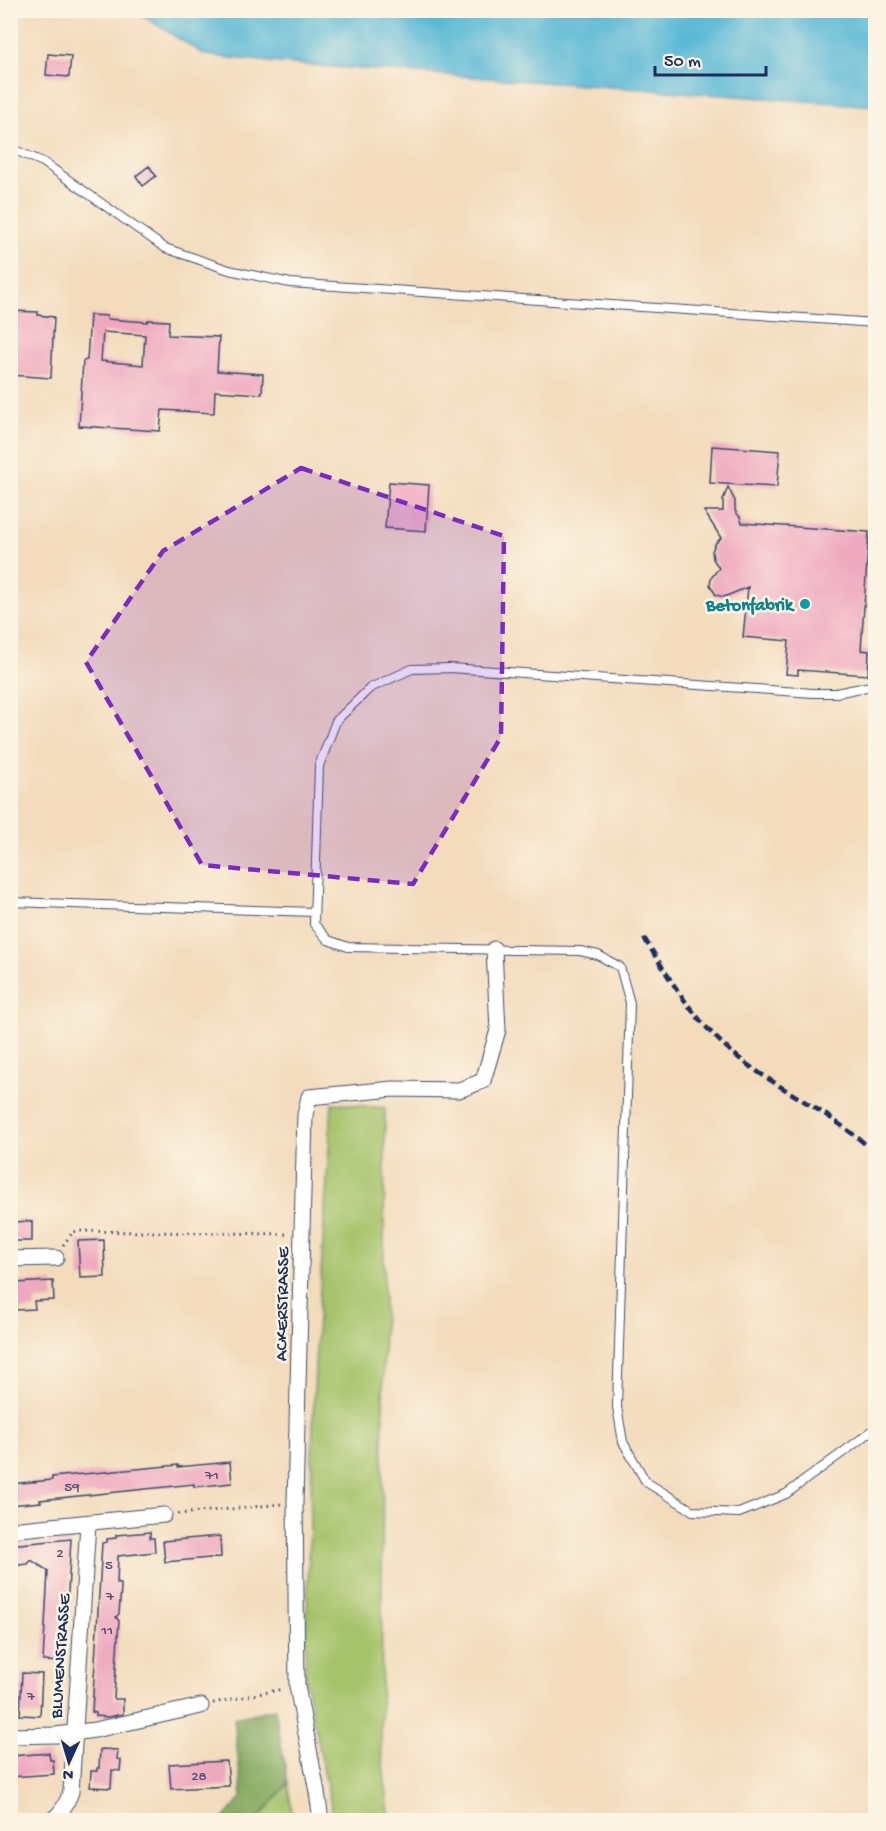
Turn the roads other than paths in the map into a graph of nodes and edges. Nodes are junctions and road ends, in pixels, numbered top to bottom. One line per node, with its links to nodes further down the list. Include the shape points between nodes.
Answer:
1 (10, 150): 2 (lane, via 43,162 165,248 230,270 290,283)
2 (876, 323)
3 (876, 685): 5 (lane, via 813,693 461,668 412,669 370,688 336,721 319,766)
4 (10, 902): 5 (lane)
5 (314, 912): 6 (lane, via 314,924 328,940 348,947)
6 (494, 949): 9 (lane, via 598,955 620,968 630,1003 617,1407 623,1442 646,1482 693,1511 739,1513 786,1494); 17 (street, ACKERSTRASSE, via 498,1030 483,1081 459,1090 393,1089 309,1097 305,1115 296,1502 297,1686)
7 (56, 1258): 8 (street)
8 (10, 1259)
9 (876, 1428)
10 (164, 1515): 11 (street)
11 (87, 1523): 12 (street); 14 (street, BLUMENSTRASSE)
12 (10, 1530)
13 (201, 1706): 14 (street)
14 (74, 1733): 15 (street); 16 (street, BLUMENSTRASSE, via 70,1792 66,1805)
15 (13, 1736)
16 (52, 1821)
17 (321, 1821)

